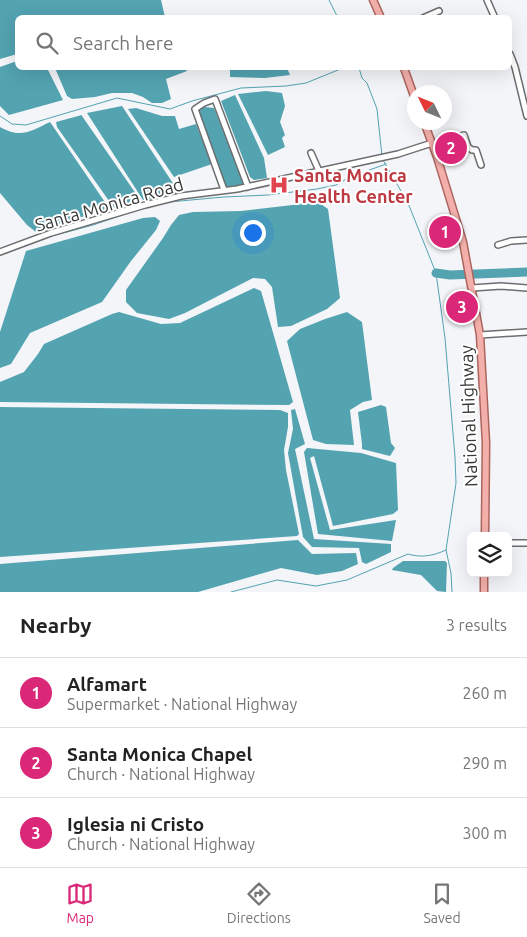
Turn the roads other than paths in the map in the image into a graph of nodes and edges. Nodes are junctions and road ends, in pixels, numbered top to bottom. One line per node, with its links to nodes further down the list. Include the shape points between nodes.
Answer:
1 (373, 0): 4 (main road)
2 (487, 0): 6 (street)
3 (439, 11): 5 (street)
4 (380, 15)
5 (430, 15)
6 (494, 15)
7 (512, 59): 10 (street)
8 (405, 70): 9 (main road)
9 (410, 85)
10 (527, 116)
11 (427, 130): 12 (main road, National Highway)
12 (433, 144): 14 (street, Santa Monica Road, via 464,136 468,147 476,150); 15 (street, Santa Monica Road); 21 (main road, National Highway, via 463,242)
13 (311, 153): 15 (street)
14 (481, 165)
15 (320, 170): 16 (street, Santa Monica Road)
16 (248, 186): 17 (street, Santa Monica Road); 17 (street, via 215,99 195,109)
17 (224, 190): 20 (street, Santa Monica Road, via 181,196 134,208)
18 (527, 240): 19 (street)
19 (498, 245)
20 (0, 252)
21 (472, 287): 22 (street); 24 (main road, National Highway)
22 (527, 288)
23 (527, 332): 24 (street)
24 (480, 334): 25 (main road, National Highway, via 486,443)
25 (485, 532)
26 (512, 543): 27 (street)
27 (527, 543)
28 (484, 577): 29 (main road)
29 (484, 592)

